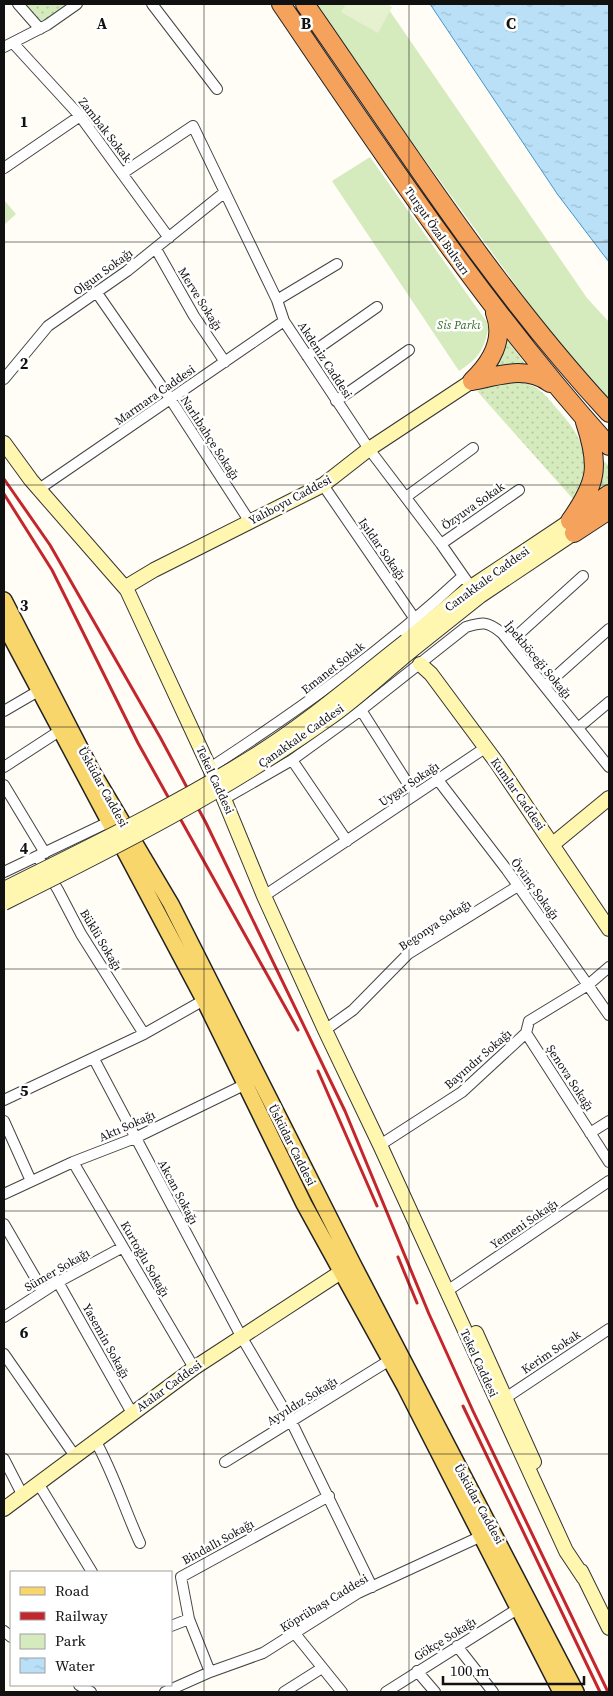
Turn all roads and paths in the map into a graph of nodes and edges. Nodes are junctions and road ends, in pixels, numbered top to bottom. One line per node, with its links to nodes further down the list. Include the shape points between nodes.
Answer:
1 (18, 4): 6 (street)
2 (77, 4): 6 (street)
3 (152, 4): 8 (street)
4 (281, 4): 19 (highway, Turgut Özal Bulvarı)
5 (305, 4): 29 (highway, Turgut Özal Bulvarı, via 487,265 548,344)
6 (40, 29): 7 (street)
7 (9, 45): 9 (street, Zambak Sokak)
8 (217, 89)
9 (80, 116): 10 (street); 11 (street, Zambak Sokak)
10 (4, 168)
11 (123, 173): 12 (street, Akdeniz Caddesi, via 193,126); 13 (street, Zambak Sokak)
12 (225, 192): 13 (street, Olgun Sokağı); 17 (street, Akdeniz Caddesi)
13 (169, 238): 14 (street, Olgun Sokağı)
14 (156, 249): 16 (street, Olgun Sokağı); 23 (street, Merve Sokağı)
15 (337, 264): 17 (street)
16 (97, 293): 24 (street, Olgun Sokağı, via 48,326); 27 (street, Narlıbahçe Sokağı)
17 (278, 300): 20 (street, Akdeniz Caddesi)
18 (377, 308): 22 (street)
19 (494, 308): 25 (highway, via 499,335 486,368); 26 (highway, Turgut Özal Bulvarı)
20 (284, 321): 22 (street, Akdeniz Caddesi); 23 (street, Marmara Caddesi)
21 (409, 350): 28 (street)
22 (307, 356): 28 (street, Akdeniz Caddesi)
23 (225, 362): 27 (street, Marmara Caddesi)
24 (4, 379)
25 (472, 381): 26 (highway, via 514,372 532,374 542,377); 34 (street, Yalıboyu Caddesi)
26 (562, 392): 30 (highway, Turgut Özal Bulvarı)
27 (171, 400): 36 (street, Marmara Caddesi); 41 (street, Narlıbahçe Sokağı)
28 (336, 401): 34 (street, Akdeniz Caddesi)
29 (609, 414)
30 (582, 416): 32 (highway, Turgut Özal Bulvarı); 43 (highway, via 595,453 594,467 592,483)
31 (4, 443): 36 (street, Tekel Caddesi)
32 (609, 446)
33 (473, 448): 39 (street)
34 (369, 449): 35 (street, Yalıboyu Caddesi); 39 (street, Akdeniz Caddesi)
35 (323, 485): 41 (street, Yalıboyu Caddesi); 50 (street, Işıldar Sokağı)
36 (39, 489): 47 (street, Tekel Caddesi)
37 (519, 490): 44 (street, Özyuva Sokak)
38 (609, 494): 43 (highway)
39 (406, 498): 44 (street, Akdeniz Caddesi)
40 (609, 510): 43 (highway)
41 (250, 522): 47 (street, Yalıboyu Caddesi, via 154,570 129,585)
42 (609, 524): 43 (highway)
43 (572, 527): 46 (street, Canakkale Caddesi); 53 (street, Çanakkale Caddesi)
44 (441, 544): 46 (street, Akdeniz Caddesi)
45 (583, 576): 52 (street)
46 (467, 582): 50 (street, Canakkale Caddesi)
47 (127, 590): 66 (street, Tekel Caddesi)
48 (4, 600): 60 (main road, Üsküdar Caddesi)
49 (4, 624): 56 (main road, Üsküdar Caddesi)
50 (419, 624): 53 (street, Canakkale Caddesi); 66 (street, Emanet Sokak, via 305,706)
51 (609, 629): 55 (street)
52 (510, 642): 54 (street, İpekböceği Sokağı, via 492,624 482,622 466,627); 55 (street, İpekböceği Sokağı)
53 (408, 646): 78 (street, Çanakkale Caddesi, bridge, via 254,756 164,810); 80 (street, Çanakkale Caddesi, bridge, via 333,716 265,762 182,811)
54 (420, 664): 58 (street, İpekböceği Sokağı); 62 (street, Kumlar Caddesi, via 431,674)
55 (545, 686): 61 (street, İpekböceği Sokağı)
56 (40, 690): 59 (street); 60 (main road, Üsküdar Caddesi)
57 (609, 702): 61 (street)
58 (361, 710): 63 (street, İpekböceği Sokağı); 69 (street)
59 (4, 711)
60 (64, 728): 65 (street); 72 (main road, Üsküdar Caddesi)
61 (578, 728): 64 (street, İpekböceği Sokağı)
62 (485, 748): 67 (street, Uygar Sokağı); 74 (street, Kumlar Caddesi)
63 (292, 760): 71 (street, İpekböceği Sokağı); 73 (street)
64 (609, 767)
65 (4, 768)
66 (210, 768): 71 (street, Tekel Caddesi)
67 (438, 780): 69 (street, Uygar Sokağı); 77 (street, Övünç Sokağı)
68 (4, 785): 75 (street, Büklü Sokağı)
69 (415, 795): 73 (street, Uygar Sokağı)
70 (609, 798): 74 (street)
71 (224, 799): 79 (street, Tekel Caddesi)
72 (114, 820): 75 (street); 84 (main road, Üsküdar Caddesi); 90 (main road, Üsküdar Caddesi, via 171,904)
73 (346, 841): 79 (street, Uygar Sokağı)
74 (553, 844): 81 (street, Kumlar Caddesi)
75 (41, 855): 76 (street); 88 (street, Büklü Sokağı, via 81,934)
76 (4, 872)
77 (518, 886): 83 (street, Övünç Sokağı); 86 (street, Begonya Sokağı, via 408,954 353,1010)
78 (4, 888)
79 (264, 896): 86 (street, Tekel Caddesi)
80 (4, 903)
81 (609, 929)
82 (609, 967): 83 (street, Bayındır Sokağı)
83 (588, 985): 85 (street, Övünç Sokağı); 87 (street, Bayındır Sokağı, via 529,1021)
84 (204, 1000): 88 (street); 90 (main road, Üsküdar Caddesi)
85 (609, 1015)
86 (325, 1030): 96 (street, Tekel Caddesi)
87 (526, 1033): 94 (street, Şenova Sokağı); 96 (street, Bayındır Sokağı, via 462,1092)
88 (144, 1034): 89 (street)
89 (94, 1059): 91 (street); 95 (street, Akcan Sokağı)
90 (251, 1081): 95 (street, Aktı Sokağı); 104 (main road, Üsküdar Caddesi)
91 (4, 1100)
92 (4, 1121): 99 (street)
93 (609, 1121): 94 (street)
94 (590, 1133): 98 (street, Şenova Sokağı)
95 (134, 1138): 97 (street, Aktı Sokağı); 110 (street, Akcan Sokağı)
96 (380, 1146): 106 (street, Tekel Caddesi); 128 (street, Tekel Caddesi, via 566,1552)
97 (73, 1162): 99 (street, Aktı Sokağı); 103 (street, Kurtoğlu Sokağı)
98 (609, 1162)
99 (31, 1181): 101 (street, Aktı Sokağı)
100 (609, 1181): 106 (street, Yemeni Sokağı)
101 (4, 1194)
102 (4, 1224): 107 (street)
103 (123, 1247): 105 (street, Sümer Sokağı); 113 (street, Kurtoğlu Sokağı)
104 (347, 1268): 110 (street, Atalar Caddesi); 112 (main road, Üsküdar Caddesi); 125 (main road, Üsküdar Caddesi)
105 (58, 1282): 107 (street, Sümer Sokağı); 115 (street, Yasemin Sokağı)
106 (453, 1287): 114 (street, Tekel Caddesi)
107 (43, 1291): 108 (street, Sümer Sokağı)
108 (4, 1317)
109 (609, 1329): 114 (street, Kerim Sokak)
110 (241, 1336): 113 (street, Atalar Caddesi); 116 (street, Akcan Sokağı)
111 (4, 1354): 118 (street)
112 (390, 1360): 116 (street, Ayyıldız Sokağı); 125 (main road, Üsküdar Caddesi)
113 (194, 1368): 115 (street, Atalar Caddesi)
114 (507, 1397): 128 (street, Tekel Caddesi)
115 (132, 1413): 117 (street, Atalar Caddesi)
116 (292, 1423): 120 (street, Ayyıldız Sokağı); 123 (street, Akcan Sokağı)
117 (95, 1440): 118 (street, Atalar Caddesi); 126 (street, via 112,1469)
118 (75, 1456): 121 (street, Atalar Caddesi)
119 (4, 1460): 122 (street)
120 (225, 1462)
121 (38, 1483): 122 (street, Atalar Caddesi); 127 (street)
122 (22, 1494): 124 (street, Atalar Caddesi)
123 (328, 1496): 129 (street, Akcan Sokağı); 131 (street, Bindallı Sokağı, via 181,1577)
124 (4, 1508)
125 (487, 1534): 129 (street, Köprübaşı Caddesi); 130 (main road, Üsküdar Caddesi); 139 (main road, Üsküdar Caddesi)
126 (140, 1543)
127 (91, 1571)
128 (584, 1578): 132 (street, Tekel Caddesi)
129 (372, 1587): 134 (street, Köprübaşı Caddesi)
130 (519, 1608): 135 (street, Gökçe Sokağı); 139 (main road, Üsküdar Caddesi)
131 (189, 1619): 133 (street); 138 (street, Bindallı Sokağı)
132 (608, 1621)
133 (172, 1626)
134 (296, 1634): 136 (street); 138 (street, Köprübaşı Caddesi, via 263,1653)
135 (457, 1646): 137 (street, Gökçe Sokağı); 145 (street)
136 (322, 1668): 141 (street); 142 (street)
137 (417, 1671): 143 (street, Gökçe Sokağı); 144 (street)
138 (210, 1672): 140 (street, Köprübaşı Caddesi)
139 (566, 1690)
140 (165, 1692)
141 (284, 1692)
142 (342, 1692)
143 (386, 1692)
144 (435, 1692)
145 (493, 1692)

